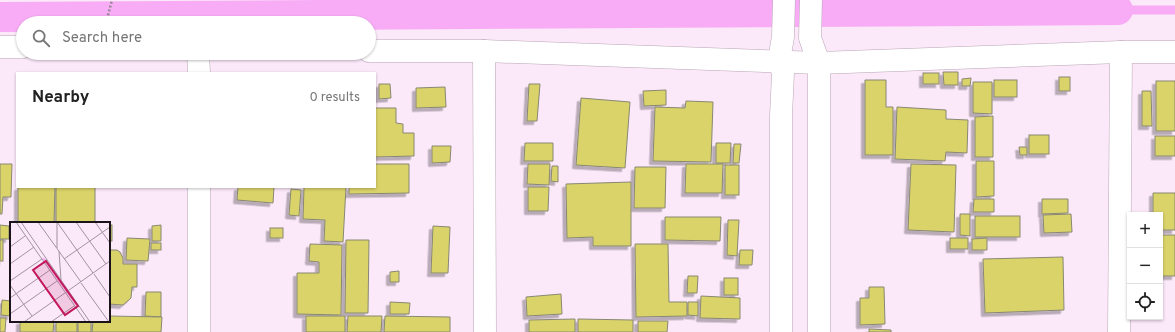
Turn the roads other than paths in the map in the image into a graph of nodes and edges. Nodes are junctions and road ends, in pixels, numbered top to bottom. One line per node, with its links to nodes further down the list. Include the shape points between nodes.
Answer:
1 (784, 0): 10 (street, via 783,37)
2 (811, 0): 11 (street, via 810,38)
3 (0, 47): 4 (street)
4 (16, 47)
5 (376, 51): 6 (street)
6 (484, 51): 10 (street); 15 (street)
7 (1121, 52): 8 (street); 11 (street); 18 (street)
8 (1175, 52)
9 (198, 60): 12 (street)
10 (779, 60): 11 (street); 16 (street, via 782,73)
11 (819, 63): 17 (street)
12 (198, 72)
13 (199, 188): 14 (street)
14 (199, 332)
15 (486, 332)
16 (782, 332)
17 (819, 332)
18 (1119, 332)

